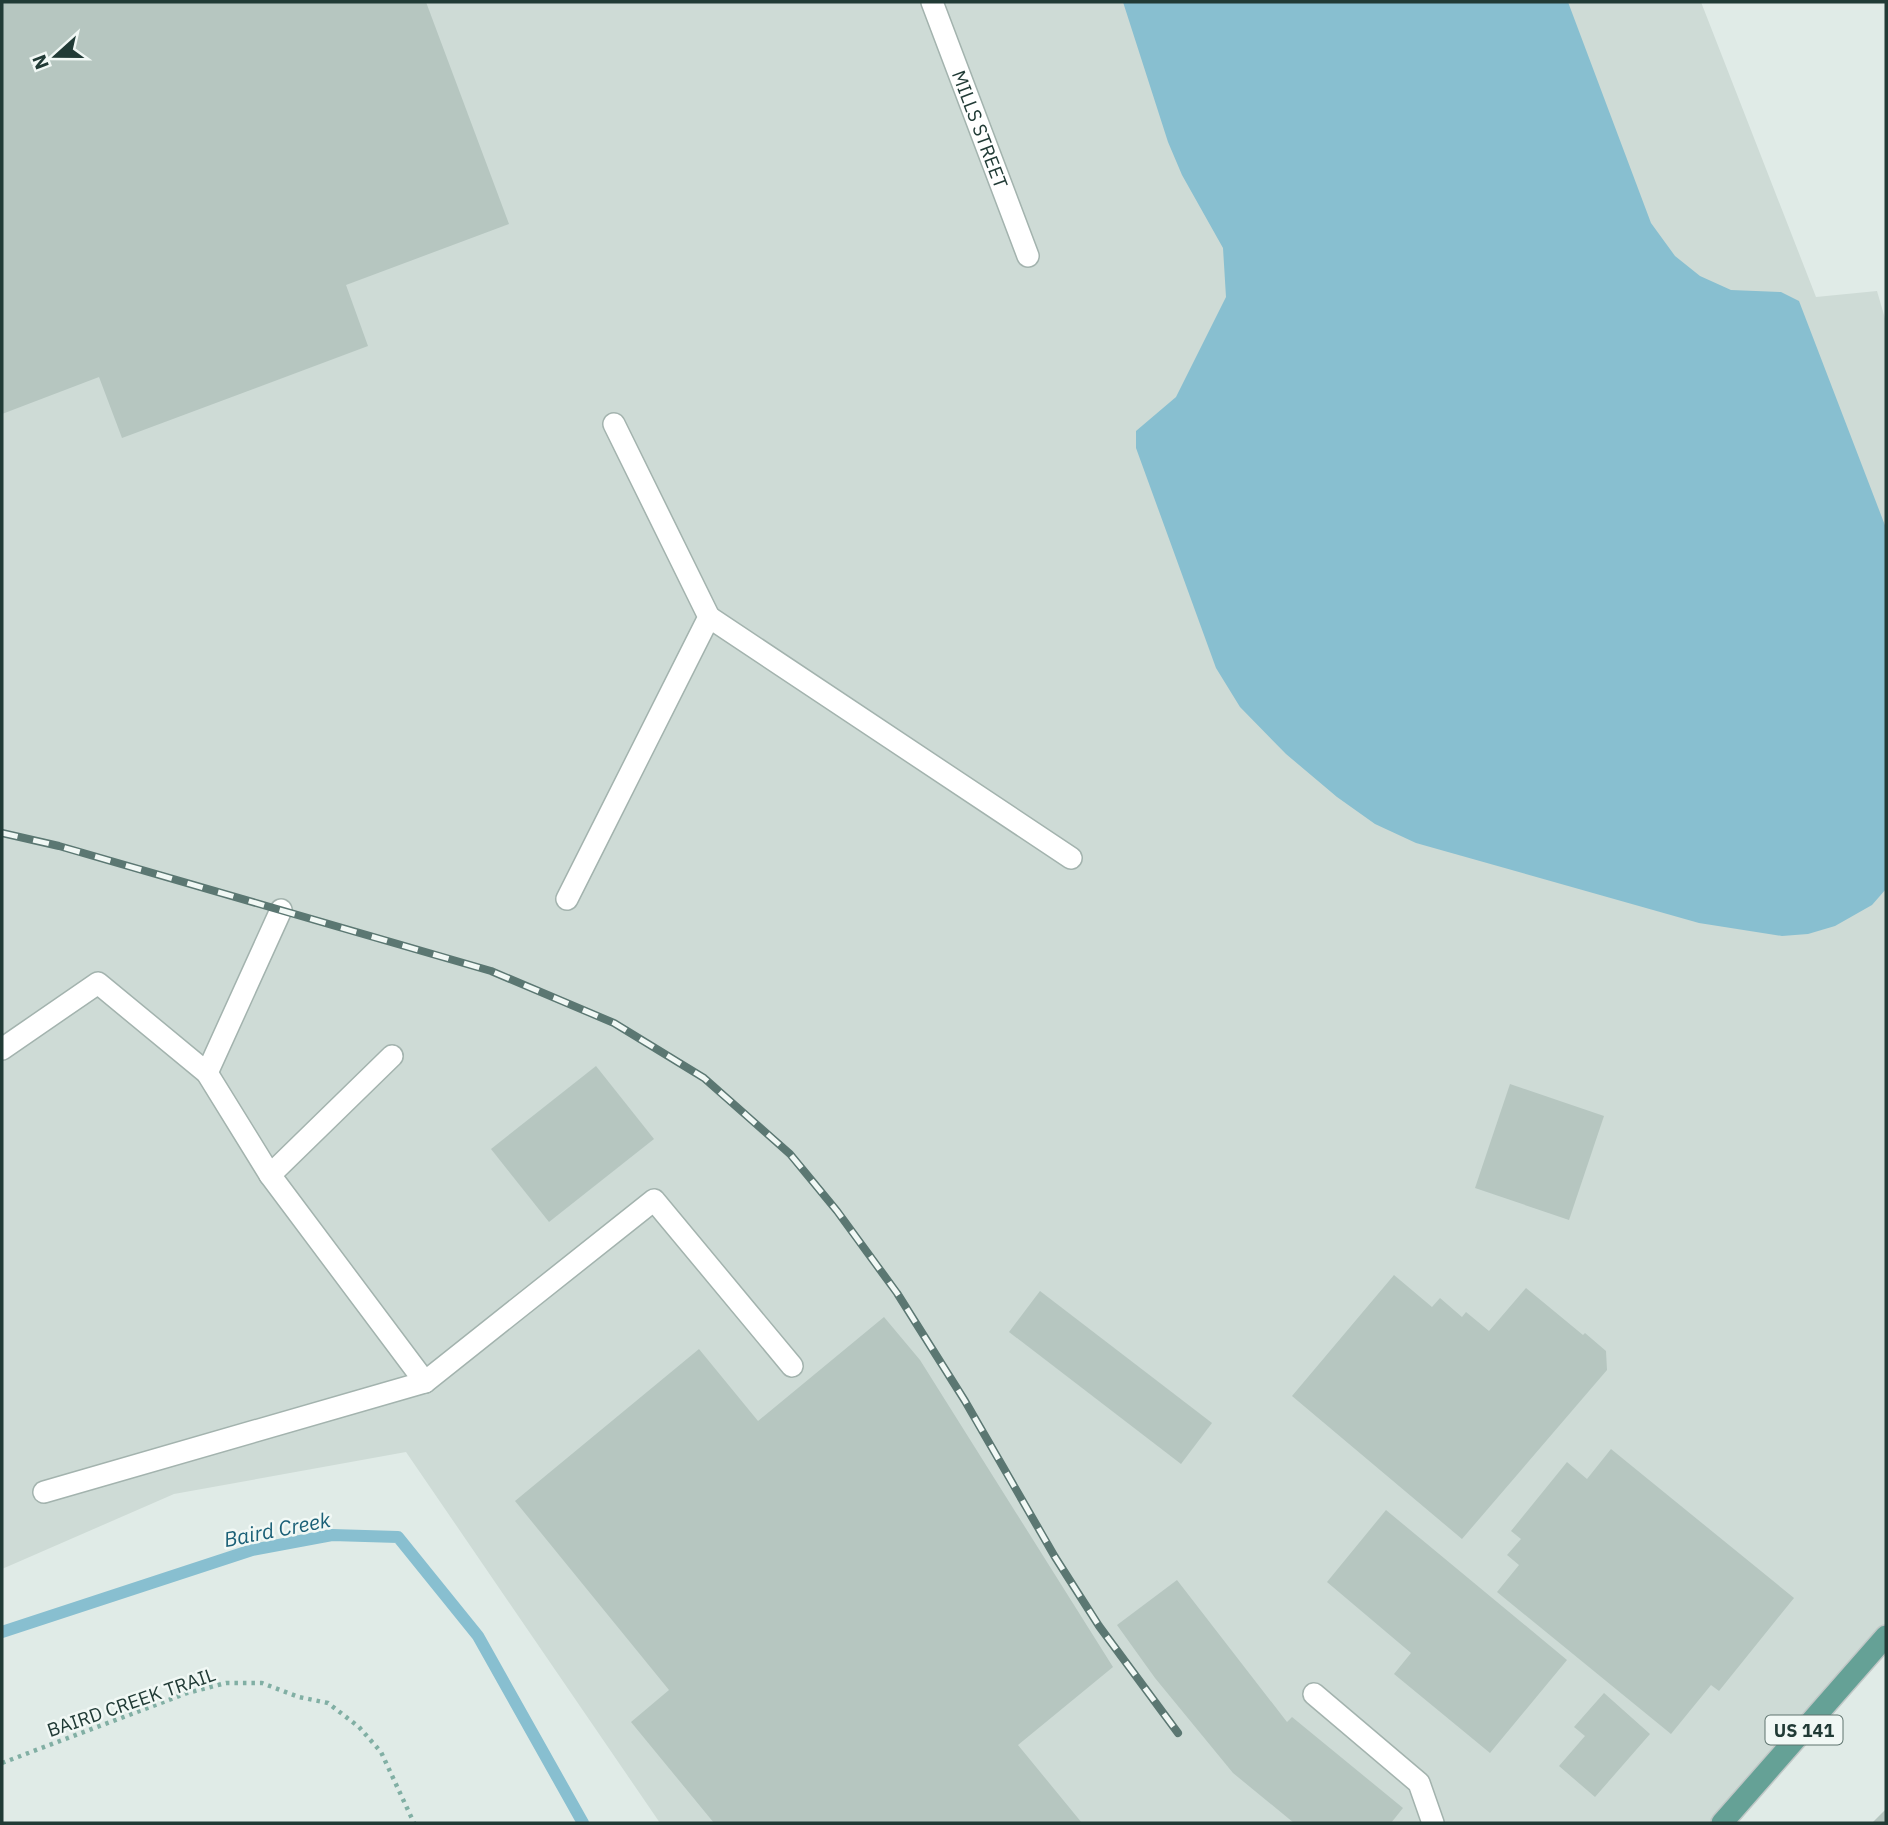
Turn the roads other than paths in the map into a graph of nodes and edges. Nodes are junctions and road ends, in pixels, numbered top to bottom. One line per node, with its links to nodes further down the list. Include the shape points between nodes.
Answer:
1 (932, 2): 2 (street, MILLS STREET)
2 (1028, 256)
3 (614, 424): 4 (street)
4 (709, 617): 5 (street); 6 (street)
5 (1072, 858)
6 (567, 899)
7 (281, 910): 10 (street)
8 (2, 1049): 10 (street, via 99,983)
9 (392, 1056): 11 (street)
10 (207, 1073): 11 (street)
11 (270, 1175): 13 (street)
12 (792, 1366): 13 (street, via 654,1200)
13 (425, 1382): 14 (street)
14 (44, 1492)
15 (1886, 1636): 18 (main road, US 141)
16 (1314, 1693): 17 (street, via 1419,1783)
17 (1433, 1823)
18 (1722, 1823)

